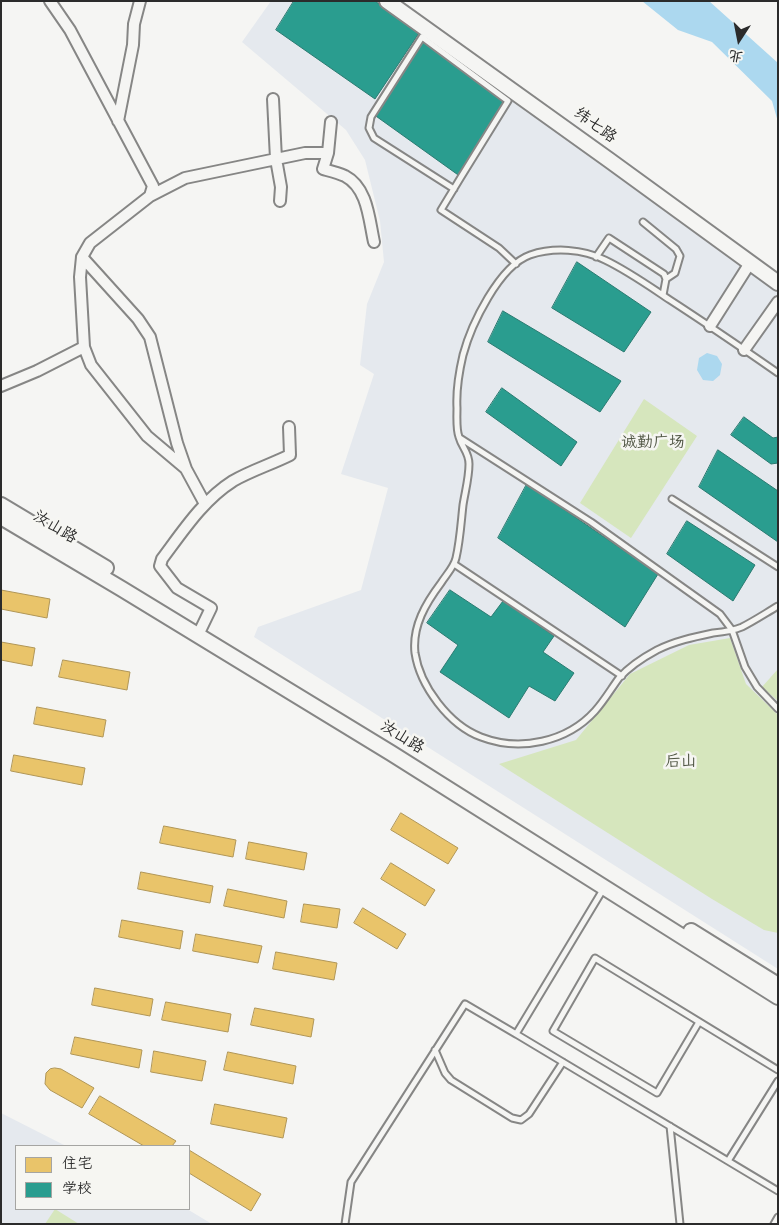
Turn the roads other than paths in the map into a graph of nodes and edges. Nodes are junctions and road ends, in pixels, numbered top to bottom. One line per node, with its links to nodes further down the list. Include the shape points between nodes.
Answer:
1 (50, 1): 5 (street, via 70,30)
2 (140, 1): 5 (street)
3 (387, 1): 16 (street, 纬七路)
4 (273, 99): 8 (street)
5 (118, 121): 10 (street, via 153,186)
6 (331, 122): 7 (street)
7 (328, 153): 8 (street, via 305,153); 13 (street, via 323,169 346,177 359,188)
8 (276, 159): 10 (street, via 185,178); 11 (street, via 282,187)
9 (454, 189): 9 (lane, via 508,100 422,37 370,117 369,128 374,138); 17 (lane, via 441,210 499,248)
10 (150, 196): 14 (street, via 90,243)
11 (280, 201)
12 (643, 222): 18 (lane, via 676,248 680,256 675,273)
13 (374, 242)
14 (82, 257): 23 (street); 29 (street, via 138,319 150,337)
15 (596, 257): 17 (lane, via 572,251 550,251 527,256); 18 (lane, via 609,238 664,274); 20 (lane)
16 (750, 263): 19 (street, 纬七路); 22 (street)
17 (516, 264): 28 (lane, via 502,278 483,307 463,355 457,388)
18 (666, 280): 20 (lane)
19 (778, 283)
20 (663, 295): 22 (lane)
21 (778, 302): 24 (street)
22 (710, 326): 24 (lane)
23 (84, 347): 26 (street, via 37,372); 29 (street, via 91,365 147,436)
24 (744, 350): 25 (lane)
25 (778, 373)
26 (1, 386)
27 (289, 427): 31 (street, via 290,455 234,481)
28 (459, 437): 34 (lane, via 466,448 469,466); 37 (lane, via 598,527 720,614)
29 (186, 469): 31 (street)
30 (672, 499): 35 (lane)
31 (206, 504): 38 (street, via 162,559 160,566 177,588 211,608)
32 (1, 505): 38 (street, 汝山路)
33 (1, 517): 38 (street, 汝山路)
34 (454, 564): 39 (lane); 39 (lane, via 419,620 414,641 418,665 429,688 446,713 465,730 508,744 551,739 585,721)
35 (778, 567)
36 (778, 606): 37 (lane)
37 (732, 630): 39 (lane, via 671,644 655,651); 40 (lane, via 745,667 757,687)
38 (200, 631): 41 (street, 汝山路); 42 (street, 汝山路)
39 (622, 676)
40 (778, 709)
41 (604, 887): 43 (street, 汝山路); 45 (lane)
42 (778, 985)
43 (778, 997)
44 (699, 1022): 44 (lane, via 596,958 553,1031 657,1093); 48 (lane)
45 (516, 1034): 46 (lane, via 465,1004); 47 (lane)
46 (436, 1050): 47 (lane, via 451,1080 512,1118 521,1120 529,1114); 54 (lane, via 351,1182)
47 (563, 1062): 50 (lane)
48 (778, 1070)
49 (778, 1081): 51 (lane)
50 (670, 1126): 51 (lane); 55 (lane)
51 (728, 1161): 52 (lane)
52 (778, 1191)
53 (778, 1217): 56 (lane)
54 (345, 1224)
55 (680, 1224)
56 (774, 1224)

